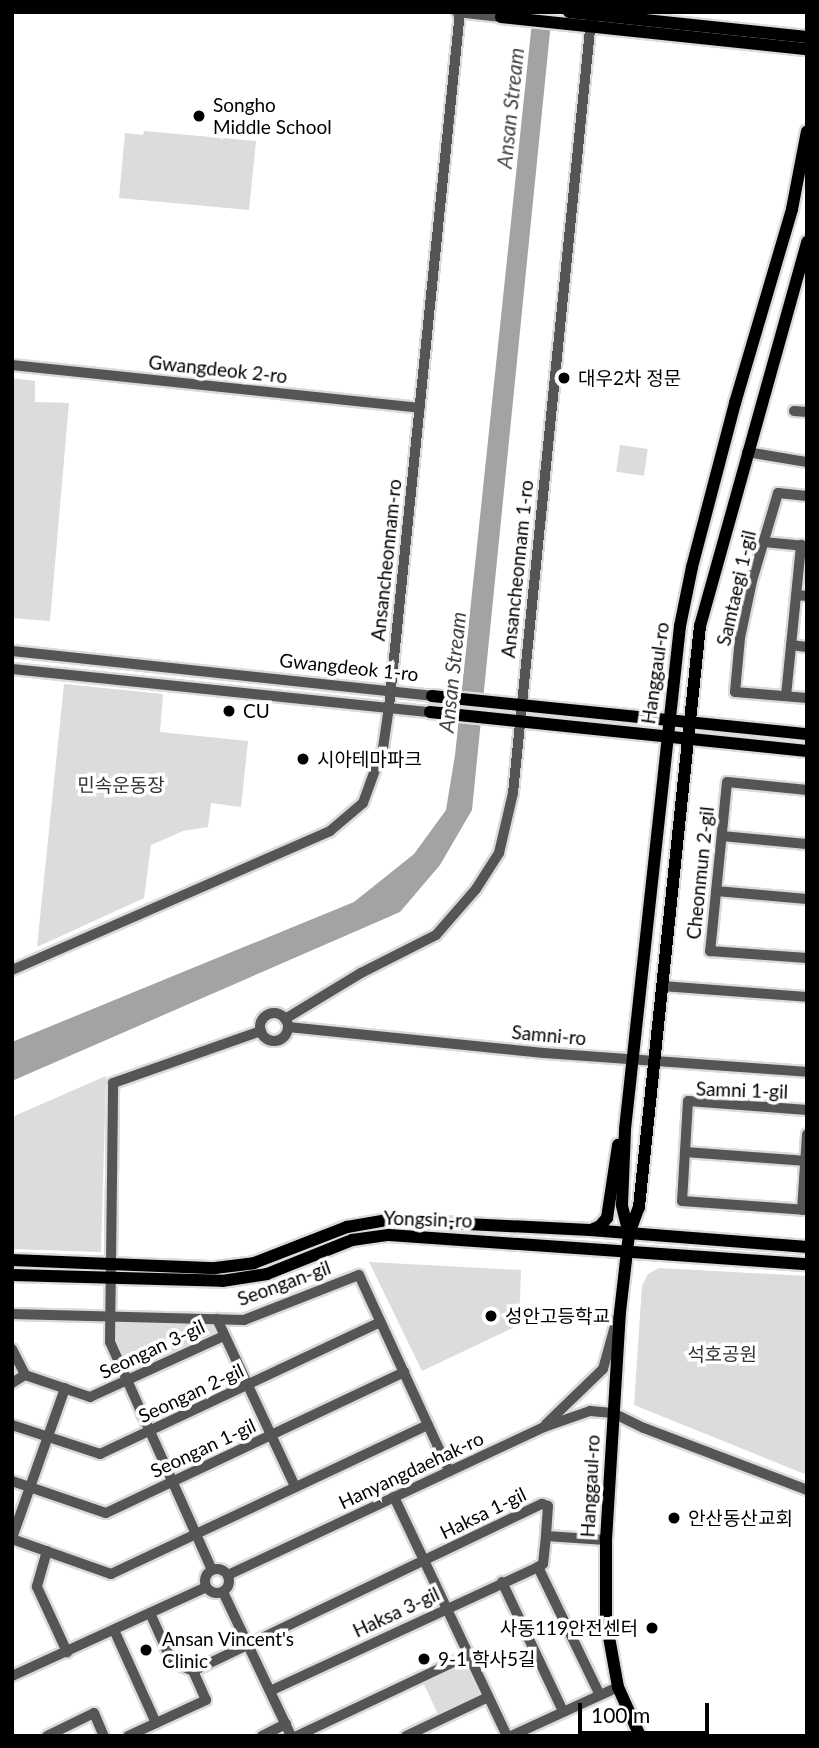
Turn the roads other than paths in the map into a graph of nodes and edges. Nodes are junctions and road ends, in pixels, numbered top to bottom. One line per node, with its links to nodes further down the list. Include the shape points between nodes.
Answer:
1 (459, 12): 2 (street); 9 (street, Ansancheonnam-ro)
2 (501, 17): 3 (main road)
3 (584, 18): 4 (main road); 5 (main road); 26 (street, Ansancheonnam 1-ro)
4 (807, 37)
5 (807, 49)
6 (807, 131): 29 (main road, Hanggaul-ro, via 792,209 692,567)
7 (807, 242): 12 (main road, Hanggaul-ro)
8 (12, 365): 9 (street, Gwangdeok 2-ro)
9 (420, 408): 22 (street, Ansancheonnam-ro)
10 (794, 411): 11 (street)
11 (807, 412)
12 (747, 453): 13 (street); 31 (main road, Hanggaul-ro, via 700,626)
13 (807, 462)
14 (807, 496): 15 (street, Samtaegi 1-gil, via 778,493)
15 (764, 542): 16 (street); 24 (street, Samtaegi 1-gil, via 740,638 735,692)
16 (804, 545): 17 (street)
17 (801, 596): 18 (street)
18 (791, 645): 19 (street); 24 (street)
19 (807, 647)
20 (12, 651): 22 (street, Gwangdeok 1-ro)
21 (12, 669): 27 (street, Gwangdeok 1-ro)
22 (390, 690): 23 (street, Gwangdeok 1-ro); 27 (street, Ansancheonnam-ro)
23 (432, 695): 26 (main road, Gwangdeok 1-ro)
24 (786, 696): 25 (street, Samtaegi 1-gil)
25 (807, 698)
26 (516, 704): 29 (main road, Gwangdeok 1-ro); 30 (street, Ansancheonnam 1-ro)
27 (388, 707): 28 (street, Gwangdeok 1-ro); 42 (street, Ansancheonnam-ro, via 383,748 363,803 330,831)
28 (430, 712): 30 (main road, Gwangdeok 1-ro)
29 (669, 719): 31 (main road, Gwangdeok 1-ro); 33 (main road, Hanggaul-ro)
30 (514, 720): 33 (main road, Gwangdeok 1-ro); 45 (street, Ansancheonnam 1-ro, via 513,793 499,853 476,889 436,935 361,972)
31 (688, 721): 32 (main road, Gwangdeok 1-ro); 34 (main road, Hanggaul-ro)
32 (807, 734)
33 (666, 735): 34 (main road, Gwangdeok 1-ro); 47 (main road, Hanggaul-ro)
34 (686, 738): 35 (main road, Gwangdeok 1-ro); 43 (main road, Hanggaul-ro)
35 (807, 751)
36 (807, 790): 37 (street, Cheonmun 2-gil, via 727,782)
37 (722, 836): 38 (street); 39 (street, Cheonmun 2-gil)
38 (807, 844)
39 (716, 891): 40 (street); 41 (street, Cheonmun 2-gil, via 710,951)
40 (807, 899)
41 (807, 958)
42 (12, 970)
43 (663, 986): 44 (street); 48 (main road, Hanggaul-ro)
44 (807, 998)
45 (287, 1023): 46 (street, via 275,1013 261,1022); 46 (street, via 285,1036 277,1041); 47 (street, Samni-ro)
46 (261, 1031): 61 (street, via 113,1083)
47 (633, 1058): 48 (street, Samni-ro); 51 (main road, Hanggaul-ro)
48 (654, 1061): 49 (street, Samni-ro); 57 (main road, Hanggaul-ro, via 639,1207)
49 (807, 1072)
50 (807, 1110): 53 (street, Samni 1-gil, via 688,1101)
51 (625, 1129): 56 (main road, via 616,1155 607,1218); 57 (main road, Hanggaul-ro, via 622,1205)
52 (807, 1134): 54 (street)
53 (685, 1152): 54 (street); 55 (street, Samni 1-gil, via 682,1201)
54 (806, 1161): 55 (street)
55 (804, 1210)
56 (590, 1230): 57 (main road); 61 (main road, via 386,1220 347,1227 254,1263 215,1268)
57 (629, 1234): 58 (main road); 59 (main road, Hanggaul-ro)
58 (807, 1247)
59 (628, 1250): 62 (main road, Yongsin-ro); 64 (main road, Yongsin-ro, via 389,1235 352,1240 267,1274 222,1281); 65 (main road, Hanggaul-ro)
60 (12, 1260): 61 (main road)
61 (111, 1264): 64 (street)
62 (807, 1264)
63 (12, 1275): 64 (main road, Yongsin-ro)
64 (110, 1279): 67 (street)
65 (620, 1312): 78 (main road, Hanggaul-ro); 81 (street, via 603,1368)
66 (12, 1314): 67 (street, Seongan-gil)
67 (109, 1317): 68 (street, Seongan-gil); 74 (street, via 110,1342)
68 (217, 1319): 69 (street, Seongan-gil, via 244,1320 359,1275); 70 (street, Seongan 3-gil)
69 (380, 1322): 72 (street, Seongan-gil); 76 (street, Seongan 2-gil)
70 (224, 1336): 74 (street, Seongan 3-gil); 76 (street)
71 (12, 1349): 73 (street)
72 (404, 1372): 80 (street, Seongan-gil); 83 (street, Seongan 1-gil)
73 (25, 1375): 75 (street); 77 (street, Seongan 3-gil)
74 (126, 1381): 77 (street, Seongan 3-gil, via 90,1396); 82 (street)
75 (12, 1383)
76 (247, 1385): 82 (street, Seongan 2-gil); 83 (street)
77 (65, 1388): 84 (street)
78 (613, 1413): 81 (street, Hanyangdaehak-ro, via 590,1411); 90 (street); 95 (main road, Hanggaul-ro)
79 (12, 1424): 84 (street, Seongan 2-gil)
80 (428, 1425): 85 (street, Seongan-gil); 88 (street)
81 (544, 1427): 85 (street, Hanyangdaehak-ro)
82 (148, 1432): 84 (street, Seongan 2-gil, via 100,1454); 87 (street)
83 (271, 1435): 87 (street, Seongan 1-gil); 88 (street)
84 (48, 1438): 89 (street)
85 (449, 1471): 91 (street, Hanyangdaehak-ro)
86 (12, 1481): 89 (street, Seongan 1-gil)
87 (171, 1483): 89 (street, Seongan 1-gil, via 106,1513); 92 (street)
88 (295, 1486): 92 (street)
89 (30, 1488): 94 (street)
90 (807, 1490)
91 (394, 1497): 97 (street); 100 (street, Hanyangdaehak-ro)
92 (195, 1534): 96 (street, via 111,1574); 99 (street)
93 (546, 1536): 95 (street); 97 (street, Haksa 1-gil, via 548,1506 542,1504); 98 (street, Haksa 1-gil)
94 (12, 1539): 96 (street)
95 (606, 1540): 112 (main road, Hanggaul-ro, via 606,1620)
96 (47, 1551): 108 (street, via 37,1587)
97 (423, 1561): 104 (street); 107 (street, Haksa 1-gil)
98 (538, 1567): 101 (street, Haksa 3-gil); 114 (street)
99 (212, 1570): 100 (street, via 222,1570); 102 (street, via 205,1579)
100 (228, 1576): 103 (street)
101 (502, 1582): 104 (street, Haksa 3-gil); 116 (street)
102 (206, 1587): 103 (street); 105 (street)
103 (223, 1592): 107 (street)
104 (445, 1608): 109 (street); 113 (street, Haksa 3-gil)
105 (150, 1614): 106 (street); 110 (street, via 172,1662)
106 (114, 1630): 108 (street); 117 (street)
107 (247, 1644): 110 (street, Haksa 1-gil); 113 (street)
108 (66, 1652): 111 (street)
109 (468, 1655): 115 (street); 126 (street)
110 (193, 1671): 117 (street, via 206,1700)
111 (12, 1676)
112 (618, 1687): 114 (street); 120 (main road, Hanggaul-ro)
113 (270, 1691): 118 (street)
114 (600, 1695): 116 (street)
115 (488, 1697): 127 (street); 128 (street)
116 (563, 1712): 128 (street)
117 (156, 1723): 119 (street)
118 (286, 1724): 124 (street); 125 (street)
119 (145, 1732): 123 (street)
120 (638, 1732): 129 (main road)
121 (47, 1736): 122 (street, via 94,1713)
122 (104, 1736)
123 (128, 1736)
124 (262, 1736)
125 (291, 1736)
126 (297, 1736)
127 (406, 1736)
128 (509, 1736)
129 (650, 1736)

